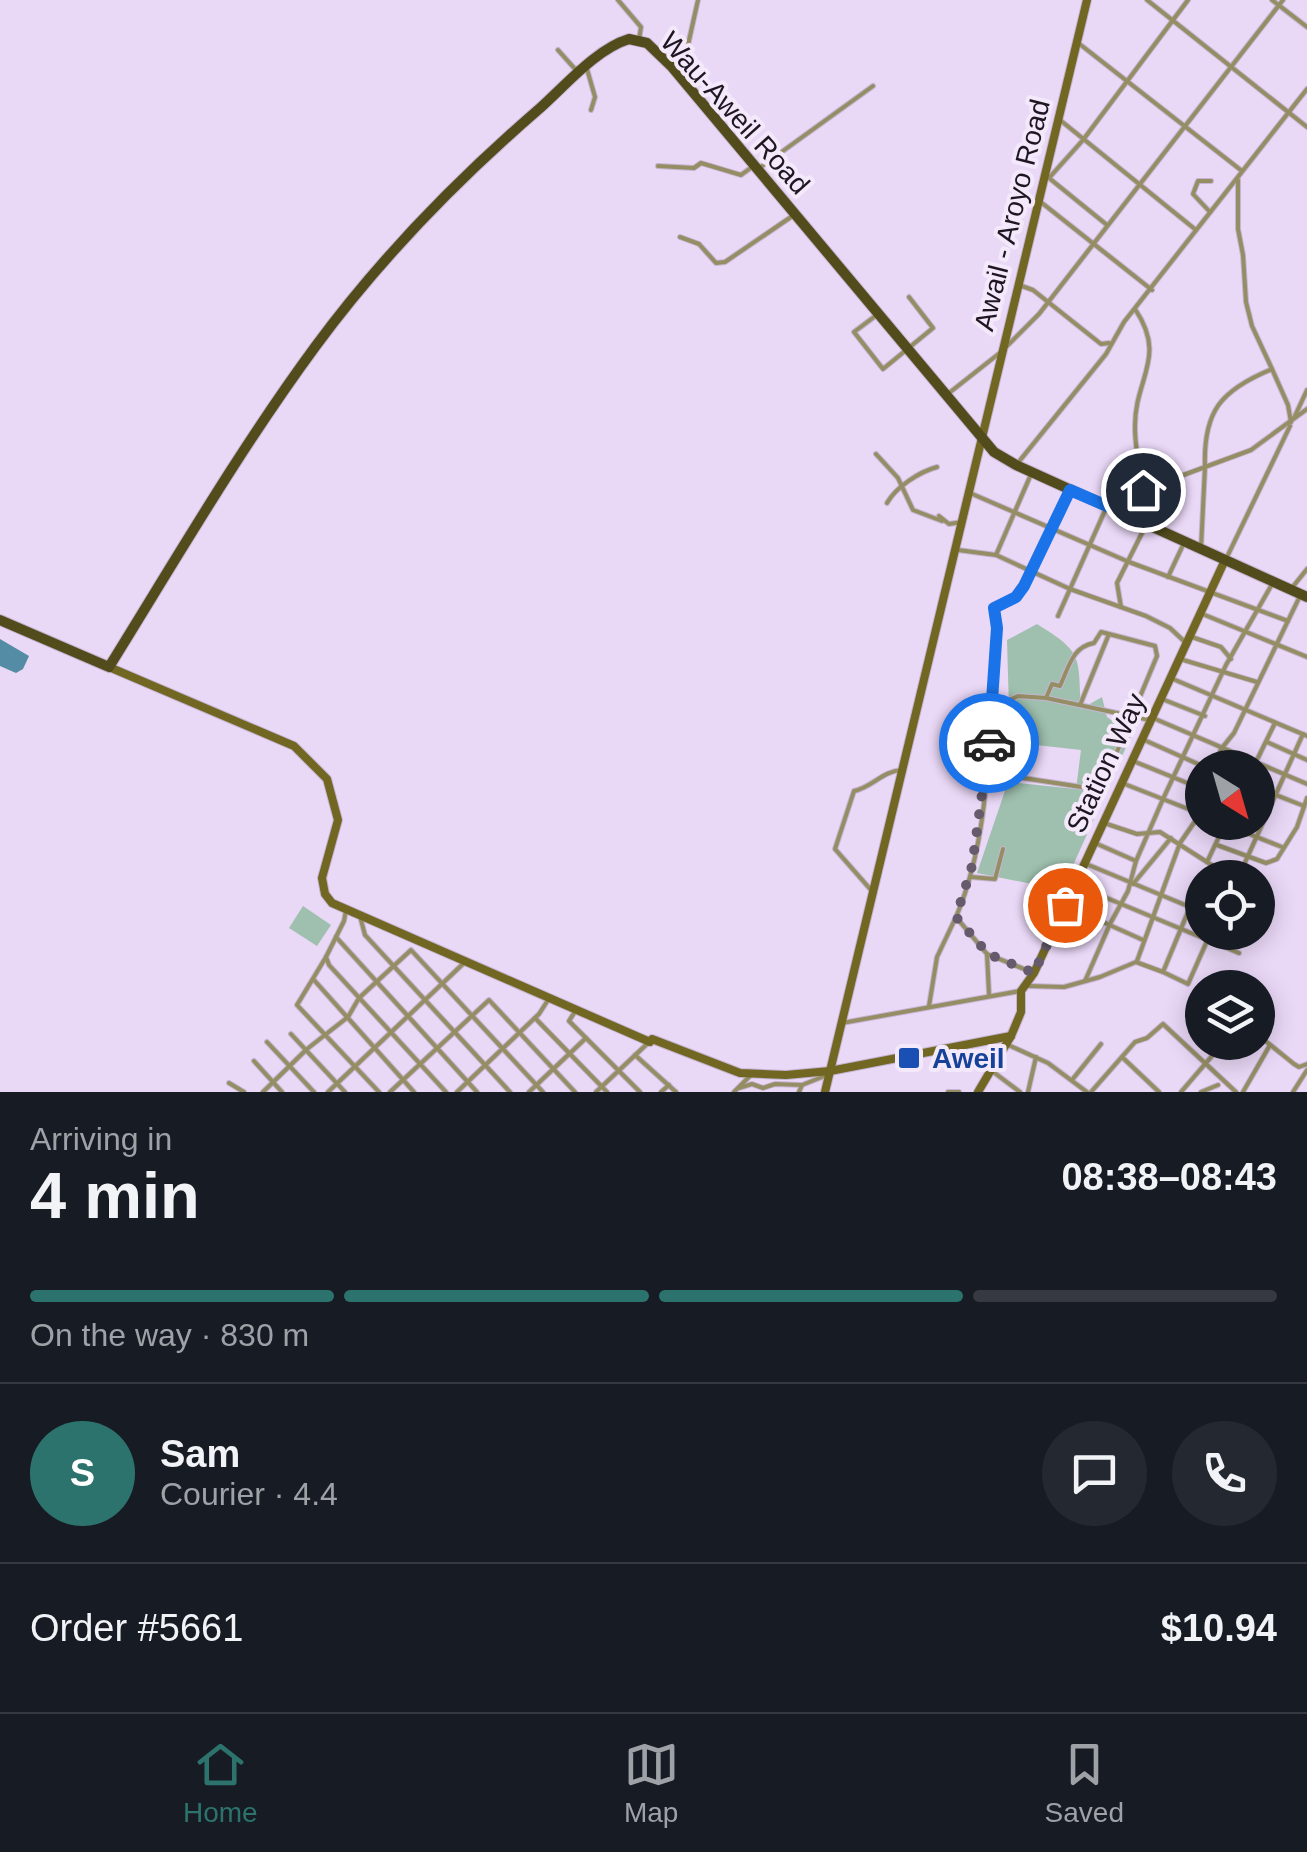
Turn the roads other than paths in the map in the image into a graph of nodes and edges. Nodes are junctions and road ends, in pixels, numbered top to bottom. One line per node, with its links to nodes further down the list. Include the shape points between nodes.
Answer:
1 (618, 0): 10 (street, via 641,28)
2 (698, 0): 15 (street)
3 (1087, 0): 11 (street, Awail - Aroyo Road)
4 (1148, 0): 8 (street)
5 (1188, 0): 8 (street)
6 (1272, 0): 7 (street)
7 (1281, 3): 9 (street); 14 (street)
8 (1173, 20): 14 (street); 16 (street)
9 (1307, 27)
10 (639, 40): 13 (main road, Wau-Aweil Road, via 620,42); 15 (main road, Wau-Aweil Road)
11 (1077, 42): 16 (street); 21 (street, Awail - Aroyo Road)
12 (558, 50): 13 (street, via 574,69)
13 (586, 67): 19 (street, via 595,98); 95 (main road, Wau-Aweil Road, via 465,178 342,312 244,451)
14 (1231, 67): 20 (street); 22 (street)
15 (676, 72): 26 (main road, Wau-Aweil Road)
16 (1126, 79): 22 (street); 24 (street)
17 (873, 86): 26 (street)
18 (1307, 89): 20 (street)
19 (591, 110)
20 (1288, 112): 23 (street); 27 (street)
21 (1058, 118): 24 (street); 28 (street, Awail - Aroyo Road)
22 (1186, 126): 27 (street); 30 (street)
23 (1307, 127)
24 (1082, 140): 28 (street); 30 (street)
25 (658, 166): 26 (street, via 702,164 741,175)
26 (756, 167): 33 (main road, Wau-Aweil Road)
27 (1241, 174): 32 (street); 47 (street, via 1237,210 1246,302)
28 (1046, 176): 31 (street, Awail - Aroyo Road); 34 (street)
29 (1211, 180): 32 (street, via 1198,181 1194,194)
30 (1140, 185): 34 (street); 35 (street)
31 (1037, 199): 37 (street); 38 (street, Awail - Aroyo Road)
32 (1210, 212): 35 (street)
33 (796, 214): 36 (street, via 725,262 716,263 699,244); 43 (main road, Wau-Aweil Road)
34 (1107, 225): 37 (street)
35 (1196, 230): 39 (street)
36 (680, 237)
37 (1094, 243): 39 (street); 41 (street)
38 (1018, 285): 41 (street); 46 (street, Awail - Aroyo Road)
39 (1152, 290): 42 (street)
40 (908, 297): 45 (street, via 933,328)
41 (1048, 302): 44 (street, via 1101,344); 46 (street)
42 (1135, 310): 44 (street); 60 (street, via 1151,341 1134,429)
43 (878, 314): 45 (main road, Wau-Aweil Road); 45 (street, via 854,332 883,369)
44 (1109, 343): 54 (street)
45 (907, 350): 49 (main road, Wau-Aweil Road)
46 (1002, 352): 49 (street); 52 (street, Awail - Aroyo Road)
47 (1272, 369): 51 (street); 56 (street, via 1246,380 1214,407 1204,438)
48 (1307, 390): 51 (street)
49 (946, 396): 52 (main road, Wau-Aweil Road)
50 (1307, 408): 51 (street)
51 (1292, 422): 56 (street, via 1251,450); 73 (street)
52 (983, 440): 54 (main road, Wau-Aweil Road); 61 (street, Awail - Aroyo Road)
53 (876, 454): 58 (street)
54 (1016, 465): 57 (main road, Wau-Aweil Road)
55 (937, 467): 58 (street)
56 (1206, 467): 60 (street); 70 (street)
57 (1032, 472): 59 (main road, Wau-Aweil Road); 64 (street)
58 (902, 487): 62 (street); 65 (street, via 914,510)
59 (1070, 490): 63 (main road, Wau-Aweil Road); 67 (street)
60 (1143, 490): 63 (street); 66 (street)
61 (970, 494): 64 (street); 65 (street, Awail - Aroyo Road)
62 (886, 503)
63 (1107, 506): 66 (main road, Wau-Aweil Road); 69 (street)
64 (1014, 512): 67 (street); 72 (street)
65 (962, 522): 71 (street, Awail - Aroyo Road)
66 (1149, 525): 68 (main road, Wau-Aweil Road); 74 (street)
67 (1050, 528): 69 (street); 76 (street)
68 (1184, 541): 70 (main road, Wau-Aweil Road); 77 (street)
69 (1091, 545): 74 (street); 79 (street)
70 (1201, 548): 73 (main road, Wau-Aweil Road)
71 (955, 549): 72 (street); 118 (street, Awail - Aroyo Road)
72 (996, 555): 76 (street)
73 (1225, 560): 78 (main road, Wau-Aweil Road); 80 (street, Station Way)
74 (1129, 562): 77 (street); 82 (street, via 1117,583)
75 (1307, 568): 81 (street)
76 (1032, 572): 79 (street); 148 (street, via 1016,597 994,608 987,766)
77 (1168, 577): 80 (street)
78 (1274, 582): 81 (main road, Wau-Aweil Road); 83 (street)
79 (1070, 589): 82 (street); 85 (street)
80 (1210, 593): 83 (street); 84 (street, Station Way)
81 (1300, 593): 87 (street)
82 (1121, 607): 90 (street)
83 (1256, 610): 87 (street); 88 (street)
84 (1200, 614): 88 (street); 90 (street, Station Way)
85 (1058, 616)
86 (0, 620): 95 (main road)
87 (1288, 622): 91 (street)
88 (1244, 631): 91 (street); 94 (street)
89 (1109, 634): 100 (street, via 1101,632 1074,652 1060,686 1052,684); 102 (street); 104 (street, via 1158,650)
90 (1188, 640): 93 (street, Station Way); 94 (street, via 1221,647)
91 (1277, 643): 92 (street); 98 (street)
92 (1307, 657)
93 (1179, 658): 96 (street); 97 (street, Station Way)
94 (1230, 659): 96 (street)
95 (109, 667): 156 (street, via 294,746 327,779 338,820 322,886)
96 (1223, 672): 98 (street); 99 (street)
97 (1171, 678): 99 (street); 101 (street, Station Way)
98 (1257, 682): 103 (street)
99 (1214, 695): 103 (street); 105 (street)
100 (1046, 698): 102 (street); 104 (street, via 1007,701 1004,775 1101,790)
101 (1161, 699): 105 (street); 106 (street, Station Way)
102 (1080, 705): 104 (street)
103 (1247, 708): 107 (street); 112 (street)
104 (1133, 715): 106 (street)
105 (1204, 716): 109 (street)
106 (1153, 718): 109 (street); 110 (street, Station Way)
107 (1276, 722): 108 (street); 111 (street)
108 (1305, 735): 114 (street)
109 (1194, 736): 112 (street); 115 (street)
110 (1142, 739): 115 (street); 116 (street, Station Way)
111 (1267, 742): 113 (street); 114 (street)
112 (1221, 749)
113 (1262, 750)
114 (1294, 754): 117 (street); 120 (street)
115 (1184, 756): 121 (street)
116 (1132, 760): 121 (street); 122 (street, Station Way)
117 (1307, 760)
118 (902, 770): 151 (street, Awail - Aroyo Road); 151 (street, via 854,791 835,849)
119 (1275, 773): 120 (street)
120 (1284, 776): 124 (street); 125 (street)
121 (1175, 777): 123 (street); 127 (street)
122 (1122, 783): 127 (street); 130 (street, Station Way)
123 (1185, 783)
124 (1307, 784)
125 (1276, 795): 128 (street)
126 (1307, 798): 128 (street)
127 (1162, 799): 129 (street); 131 (street)
128 (1304, 806): 140 (street)
129 (1185, 808)
130 (1104, 823): 131 (street); 137 (street, Station Way)
131 (1147, 833): 133 (street); 146 (street)
132 (1185, 836): 138 (street)
133 (1171, 838): 138 (street); 149 (street)
134 (1218, 840): 139 (street)
135 (1254, 840): 142 (street)
136 (1261, 840): 140 (street)
137 (1094, 843): 146 (street); 147 (street, Station Way)
138 (1180, 843): 143 (street); 152 (street)
139 (1216, 844): 142 (street); 144 (street)
140 (1282, 847): 142 (street, via 1277,860)
141 (1004, 849): 148 (street, via 995,879)
142 (1247, 857): 145 (street)
143 (1204, 860)
144 (1208, 860)
145 (1245, 860)
146 (1136, 861): 149 (street)
147 (1084, 863): 149 (street); 150 (street, Station Way)
148 (970, 877): 159 (street)
149 (1131, 882): 152 (street); 153 (street)
150 (1074, 884): 153 (street); 155 (street, Station Way)
151 (874, 893): 191 (street, Awail - Aroyo Road)
152 (1162, 894): 154 (street); 157 (street)
153 (1121, 903): 157 (street); 161 (street)
154 (1185, 904)
155 (1065, 905): 161 (street); 175 (street, Station Way)
156 (346, 910): 158 (street); 164 (street)
157 (1152, 916): 162 (street); 165 (street)
158 (361, 917): 171 (street); 173 (street, via 365,935)
159 (956, 917): 169 (street); 185 (street, via 937,957)
160 (1185, 918): 162 (street)
161 (1110, 924): 165 (street); 177 (street)
162 (1181, 928): 163 (street); 174 (street)
163 (1185, 930)
164 (336, 937): 170 (street); 178 (street)
165 (1142, 940): 172 (street)
166 (1203, 950): 174 (street, via 1188,984)
167 (1232, 950): 168 (street)
168 (1240, 953)
169 (988, 954): 175 (street); 181 (street)
170 (326, 957): 176 (street); 182 (street)
171 (464, 962): 179 (street); 183 (street)
172 (1136, 962): 174 (street); 177 (street)
173 (394, 965): 178 (street); 179 (street, via 411,950); 184 (street)
174 (1163, 972)
175 (1034, 973): 180 (street, Station Way)
176 (313, 978): 189 (street); 196 (street, via 297,1005)
177 (1085, 980): 180 (street)
178 (377, 982): 182 (street); 187 (street)
179 (442, 982): 184 (street); 188 (street)
180 (1021, 990): 181 (street); 198 (street, Station Way, via 1022,1012)
181 (989, 996): 185 (street)
182 (360, 998): 189 (street); 192 (street)
183 (549, 998): 186 (street); 190 (street)
184 (424, 999): 187 (street); 193 (street)
185 (929, 1006): 191 (street)
186 (576, 1010): 197 (street, via 569,1021); 200 (street)
187 (408, 1016): 192 (street); 203 (street)
188 (472, 1016): 193 (street); 194 (street, via 489,1000); 206 (street)
189 (348, 1017): 196 (street); 202 (street)
190 (535, 1018): 194 (street); 207 (street)
191 (842, 1023): 223 (street, Awail - Aroyo Road)
192 (391, 1032): 202 (street); 214 (street)
193 (454, 1032): 203 (street); 215 (street)
194 (520, 1033): 206 (street); 221 (street)
195 (291, 1034): 205 (street)
196 (326, 1034): 205 (street); 218 (street)
197 (586, 1038): 207 (street); 222 (street)
198 (1009, 1040): 209 (street); 220 (street, Station Way); 223 (street)
199 (267, 1042): 217 (street)
200 (650, 1042): 208 (street); 224 (street)
201 (1101, 1044): 226 (street)
202 (373, 1048): 218 (street); 225 (street)
203 (437, 1048): 214 (street); 228 (street)
204 (1275, 1048): 219 (street)
205 (307, 1049): 217 (street); 230 (street)
206 (503, 1049): 215 (street); 231 (street)
207 (571, 1054): 221 (street); 234 (street)
208 (636, 1055): 222 (street); 232 (street)
209 (1036, 1057): 226 (street); 263 (street)
210 (1122, 1057): 216 (street, via 1163,1024); 264 (street); 265 (street)
211 (1209, 1060): 216 (street)
212 (1260, 1060): 268 (street)
213 (254, 1061): 227 (street)
214 (420, 1064): 225 (street); 246 (street)
215 (486, 1064): 228 (street); 249 (street)
216 (1206, 1064): 266 (street); 268 (street)
217 (290, 1066): 227 (street); 240 (street)
218 (354, 1066): 230 (street); 243 (street)
219 (1307, 1067): 269 (street)
220 (990, 1069): 261 (street, Station Way); 262 (street)
221 (554, 1070): 231 (street); 252 (street)
222 (620, 1070): 234 (street); 255 (street)
223 (829, 1072): 224 (street); 235 (street); 258 (street, Awail - Aroyo Road)
224 (751, 1075): 236 (street)
225 (402, 1080): 244 (street); 245 (street)
226 (1072, 1080): 264 (street)
227 (273, 1082): 238 (street); 239 (street)
228 (468, 1082): 247 (street); 248 (street)
229 (229, 1083): 237 (street)
230 (337, 1084): 241 (street); 242 (street)
231 (536, 1085): 250 (street); 251 (street)
232 (669, 1085): 256 (street); 257 (street)
233 (1218, 1085): 267 (street)
234 (602, 1086): 253 (street); 254 (street)
235 (800, 1089): 236 (street, via 752,1084)
236 (737, 1090)
237 (244, 1092)
238 (263, 1092)
239 (282, 1092)
240 (314, 1092)
241 (328, 1092)
242 (345, 1092)
243 (379, 1092)
244 (390, 1092)
245 (414, 1092)
246 (446, 1092)
247 (457, 1092)
248 (477, 1092)
249 (510, 1092)
250 (529, 1092)
251 (543, 1092)
252 (576, 1092)
253 (596, 1092)
254 (607, 1092)
255 (640, 1092)
256 (662, 1092)
257 (676, 1092)
258 (825, 1092)
259 (949, 1092): 260 (street)
260 (959, 1092)
261 (978, 1092)
262 (1020, 1092)
263 (1028, 1092)
264 (1089, 1092)
265 (1158, 1092)
266 (1181, 1092)
267 (1201, 1092)
268 (1239, 1092)
269 (1293, 1092)

